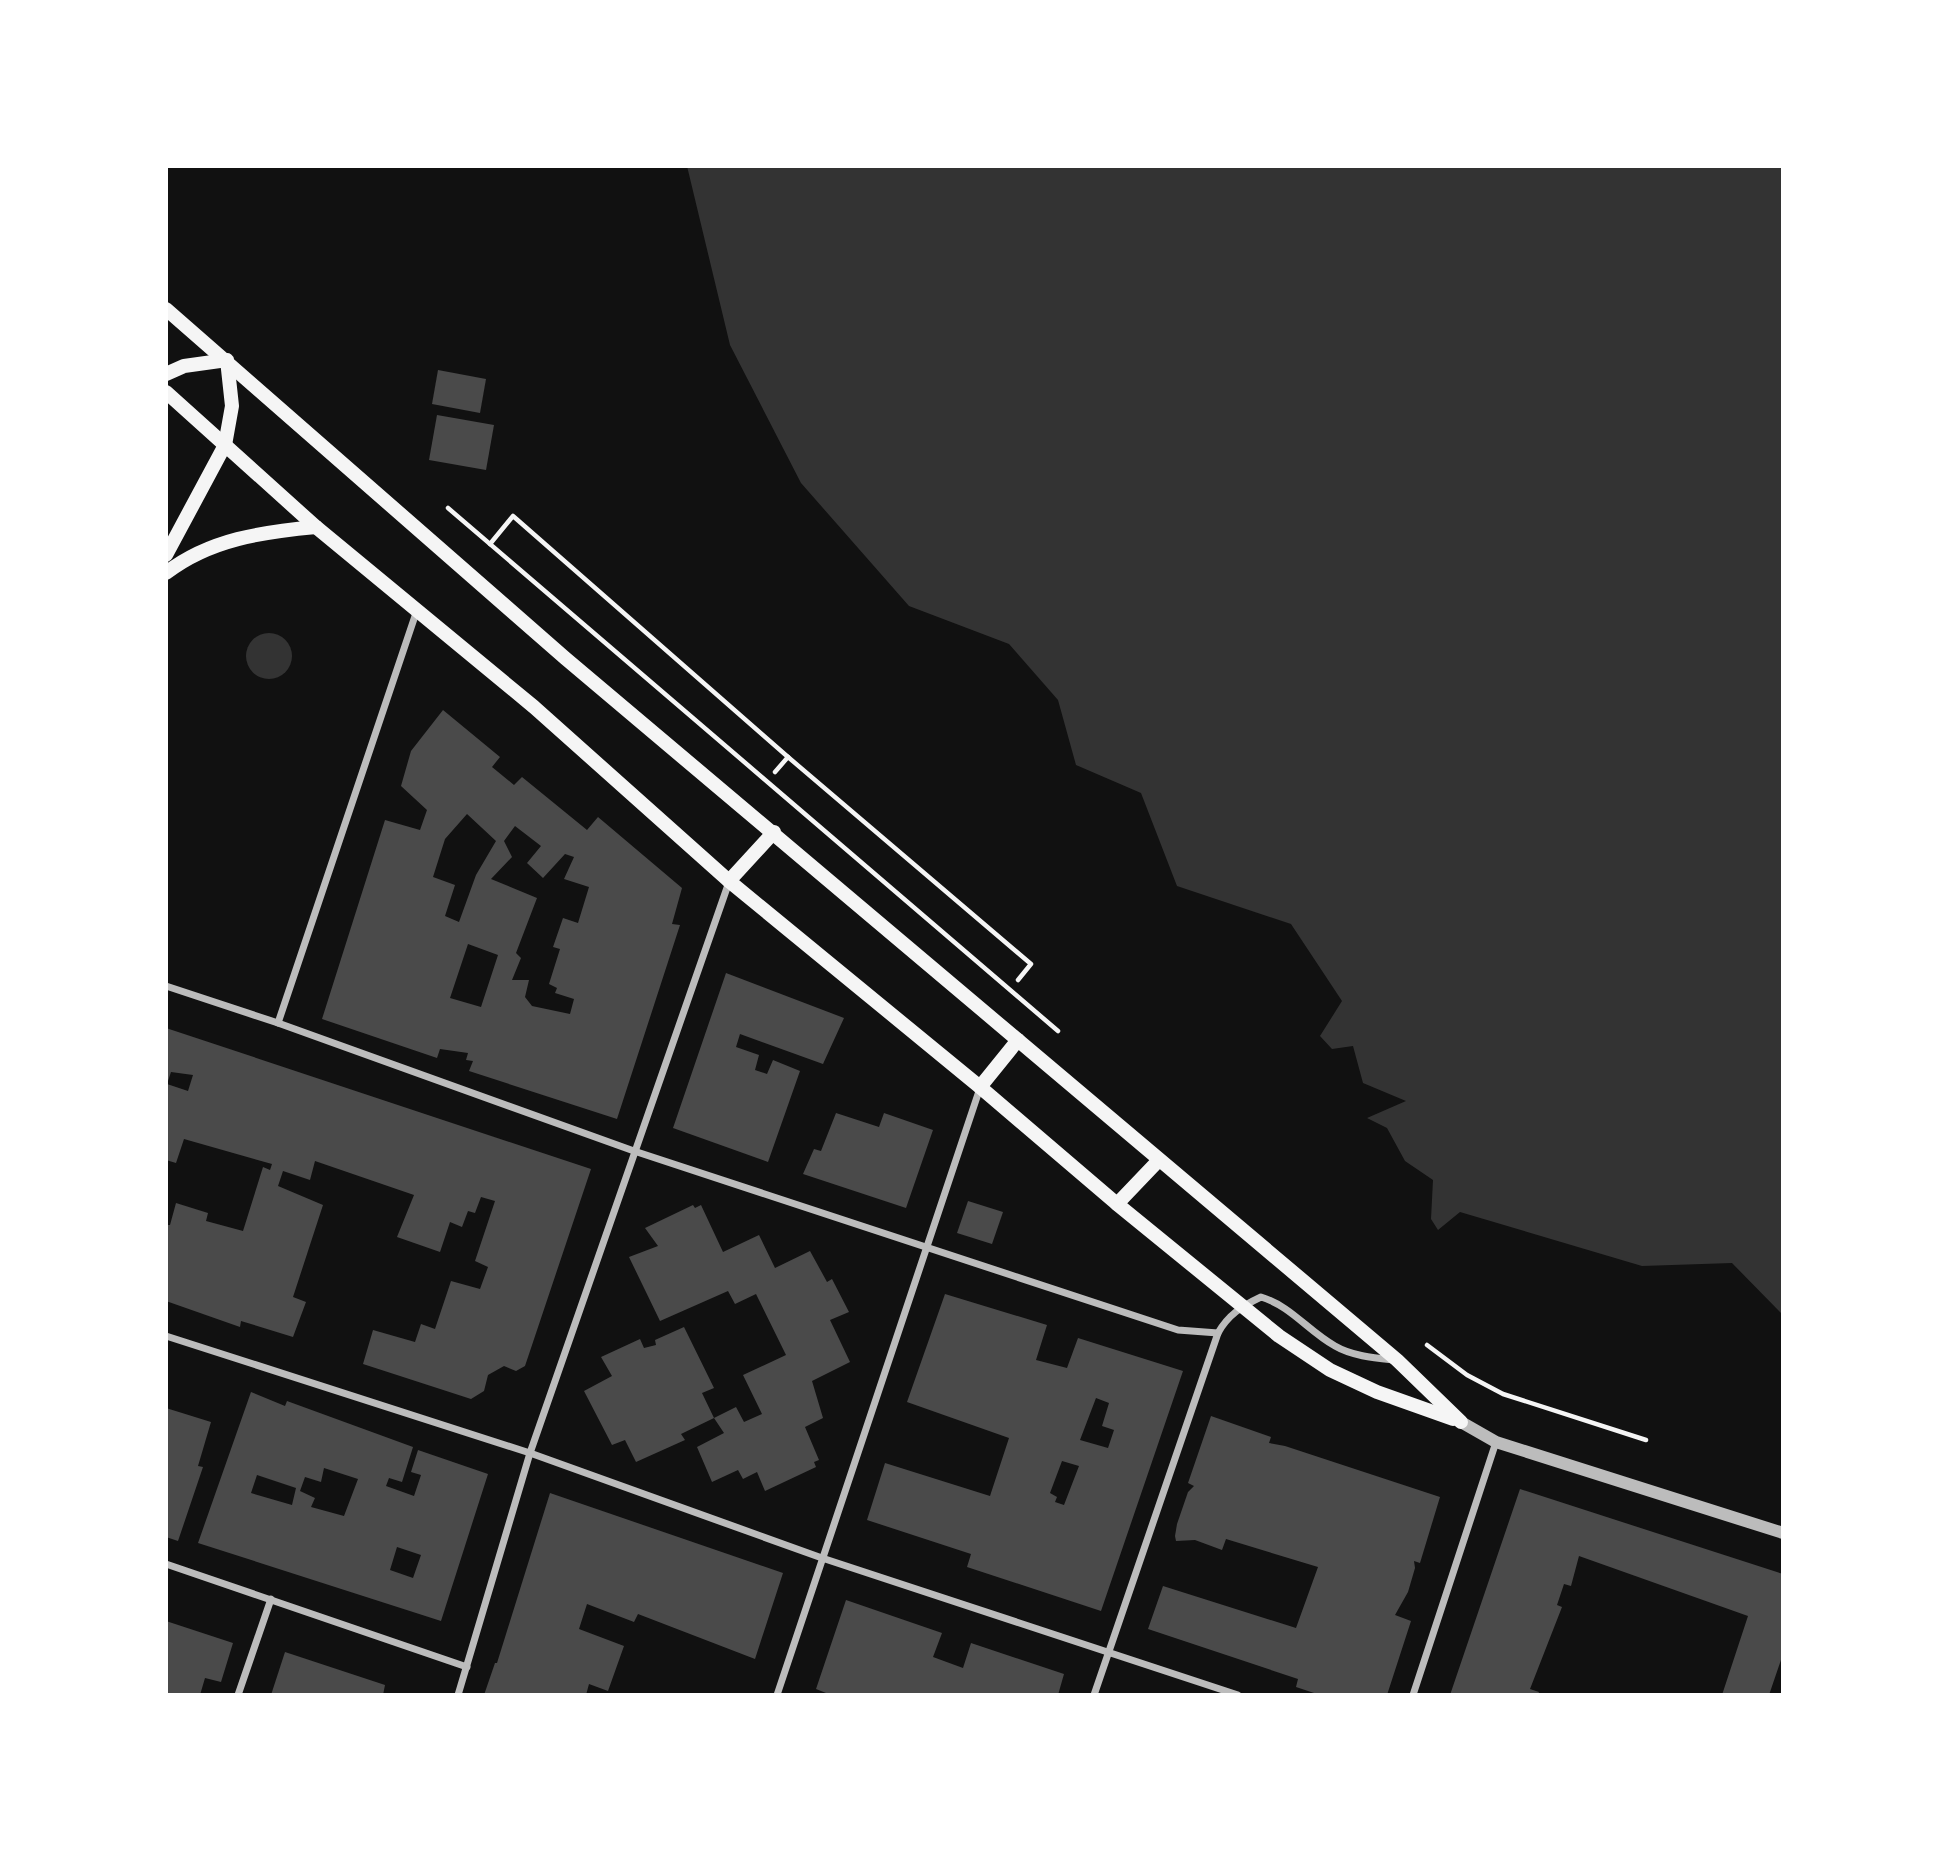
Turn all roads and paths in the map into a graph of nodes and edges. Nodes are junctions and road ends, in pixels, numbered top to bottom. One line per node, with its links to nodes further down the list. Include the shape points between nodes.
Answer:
1 (166, 309): 2 (main road)
2 (228, 360): 3 (main road, via 184,366); 5 (main road, via 232,405); 14 (main road, via 565,658)
3 (166, 374)
4 (166, 392): 5 (main road)
5 (225, 444): 7 (main road); 9 (main road)
6 (448, 508): 8 (path)
7 (316, 527): 10 (main road, via 242,537 207,548); 11 (main road)
8 (490, 544): 12 (path, via 513,516); 19 (path)
9 (166, 555)
10 (166, 573)
11 (417, 610): 15 (main road, via 534,706); 18 (street)
12 (788, 757): 13 (path); 16 (path, via 1031,964)
13 (775, 772)
14 (774, 832): 15 (main road); 20 (main road)
15 (729, 881): 21 (main road); 22 (street)
16 (1018, 980)
17 (166, 986): 18 (street)
18 (278, 1023): 22 (street)
19 (1061, 1034)
20 (1018, 1040): 21 (main road); 23 (main road)
21 (980, 1087): 24 (main road); 25 (street)
22 (634, 1151): 25 (street); 34 (street)
23 (1159, 1160): 24 (main road); 30 (main road)
24 (1117, 1204): 26 (main road)
25 (926, 1246): 27 (street, via 1178,1330); 36 (street)
26 (1242, 1306): 27 (street); 30 (street, via 1261,1297 1277,1302 1335,1346); 31 (main road, via 1330,1370)
27 (1218, 1333): 39 (street)
28 (166, 1336): 34 (street)
29 (1417, 1337): 32 (path, via 1467,1375 1503,1394)
30 (1397, 1360): 31 (main road)
31 (1461, 1422): 33 (street)
32 (1646, 1440)
33 (1496, 1442): 35 (street); 46 (street)
34 (530, 1454): 36 (street); 40 (street)
35 (1783, 1534)
36 (822, 1558): 39 (street); 43 (street)
37 (166, 1564): 38 (street)
38 (271, 1599): 40 (street); 41 (street)
39 (1109, 1652): 44 (street); 45 (street)
40 (467, 1667): 42 (street)
41 (238, 1695)
42 (458, 1695)
43 (777, 1695)
44 (1094, 1695)
45 (1238, 1695)
46 (1413, 1695)

